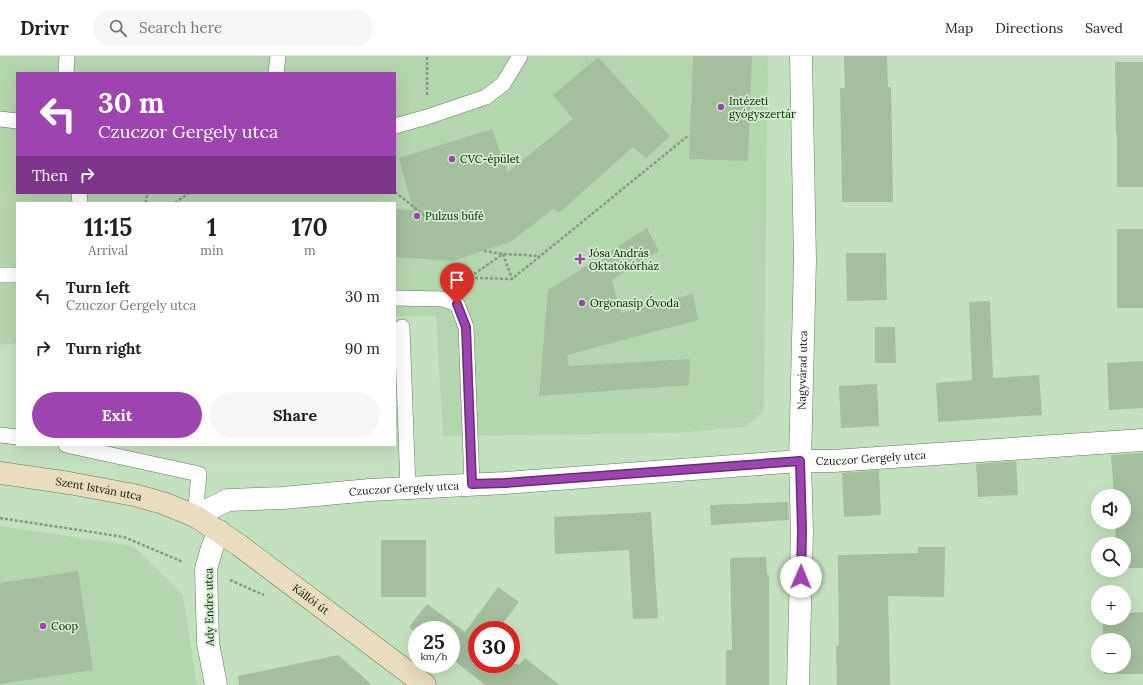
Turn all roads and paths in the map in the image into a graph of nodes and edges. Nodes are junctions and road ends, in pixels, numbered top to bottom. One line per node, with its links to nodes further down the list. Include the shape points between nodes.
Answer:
1 (67, 56): 6 (lane)
2 (278, 56): 7 (lane)
3 (427, 56): 8 (path)
4 (520, 56): 8 (lane, via 502,84 486,97)
5 (801, 56): 31 (street, Nagyvárad utca, via 805,260)
6 (66, 72)
7 (276, 72)
8 (427, 117): 11 (lane)
9 (0, 119): 10 (lane)
10 (16, 121)
11 (396, 126)
12 (689, 135): 19 (path)
13 (396, 193): 16 (path)
14 (188, 194): 15 (path)
15 (176, 202)
16 (430, 220)
17 (484, 251): 18 (path)
18 (503, 254): 19 (path); 22 (path); 24 (path)
19 (540, 256): 24 (path)
20 (0, 275): 21 (lane)
21 (16, 275)
22 (470, 277): 23 (path); 24 (path)
23 (440, 278)
24 (512, 279)
25 (396, 298): 33 (lane, via 442,299 457,304 466,327)
26 (402, 327): 34 (lane)
27 (0, 435): 28 (lane)
28 (16, 437)
29 (1143, 440): 31 (street, Czuczor Gergely utca, via 833,461)
30 (71, 446): 35 (lane, via 200,474)
31 (800, 461): 33 (street, Czuczor Gergely utca); 39 (street, Nagyvárad utca, via 802,530)
32 (0, 473): 35 (main road, Szent István utca, via 134,495)
33 (472, 484): 34 (street, Czuczor Gergely utca)
34 (408, 488): 35 (street, Czuczor Gergely utca, via 228,500)
35 (195, 516): 36 (main road, Kállói út)
36 (219, 530): 37 (street, Ady Endre utca, via 206,570 208,643); 38 (main road, Kállói út)
37 (216, 685)
38 (425, 685)
39 (798, 685)

